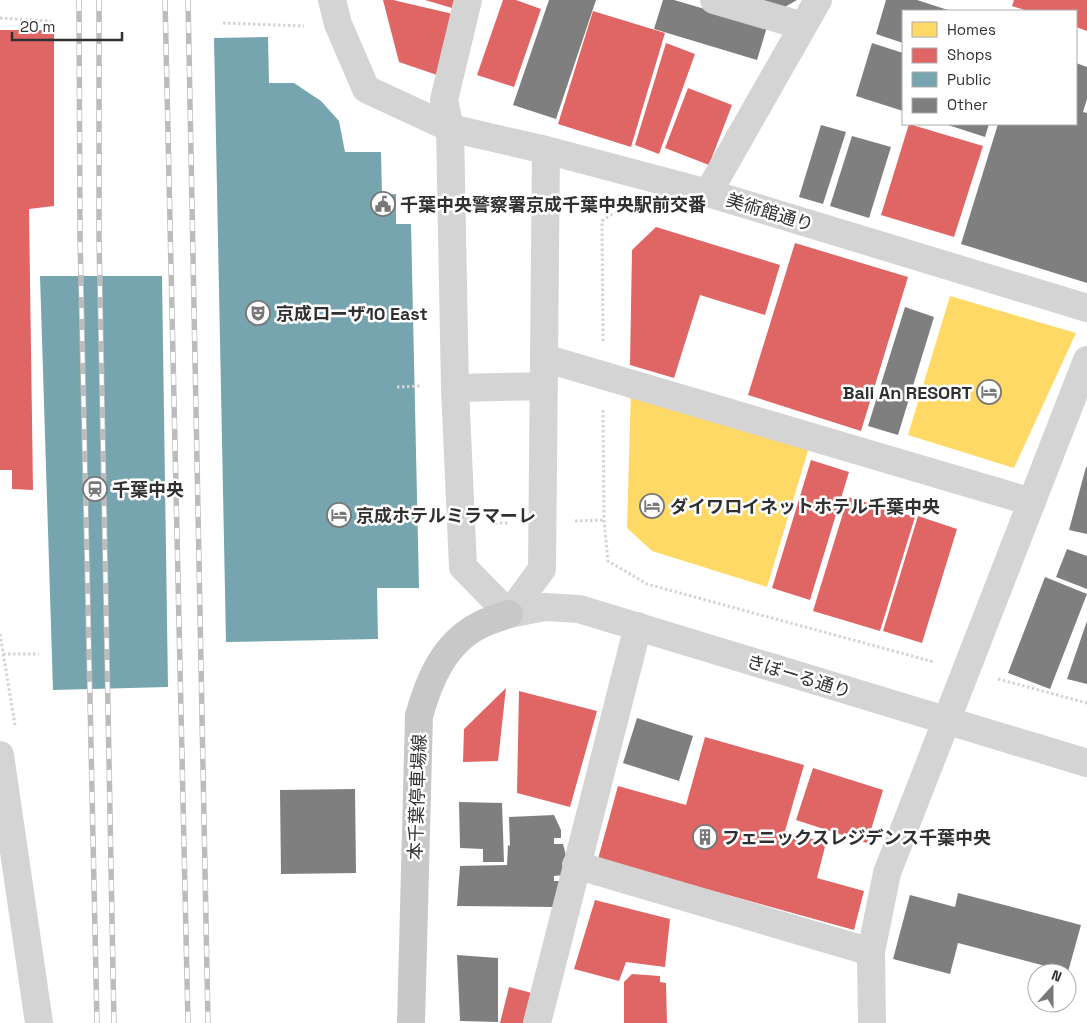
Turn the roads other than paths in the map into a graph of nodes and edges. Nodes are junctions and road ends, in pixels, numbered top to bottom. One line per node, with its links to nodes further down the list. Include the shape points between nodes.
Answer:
1 (332, 0): 6 (street, 美術館通り, via 338,24 366,89)
2 (468, 0): 6 (street, via 444,100)
3 (714, 0): 5 (street)
4 (818, 0): 5 (street)
5 (803, 26): 8 (street)
6 (450, 128): 7 (street, 美術館通り); 13 (street)
7 (546, 150): 8 (street, 美術館通り); 10 (street)
8 (708, 193): 9 (street, 美術館通り)
9 (1087, 308)
10 (544, 358): 12 (street); 14 (street)
11 (1087, 360): 14 (street)
12 (544, 386): 13 (street); 15 (street, via 542,569)
13 (455, 388): 15 (street, via 463,567)
14 (1032, 502): 17 (street)
15 (509, 614): 16 (street, きぼーる通り, via 545,607 579,609); 23 (main road, 本千葉停車場線, via 479,625 455,643 436,668 419,716)
16 (638, 626): 17 (street, きぼーる通り); 20 (street)
17 (946, 721): 19 (street, きぼーる通り); 21 (street, via 887,873)
18 (0, 755): 22 (street)
19 (1087, 763)
20 (576, 865): 21 (street); 24 (street)
21 (871, 952): 25 (street)
22 (39, 1023)
23 (411, 1023)
24 (537, 1023)
25 (872, 1023)

